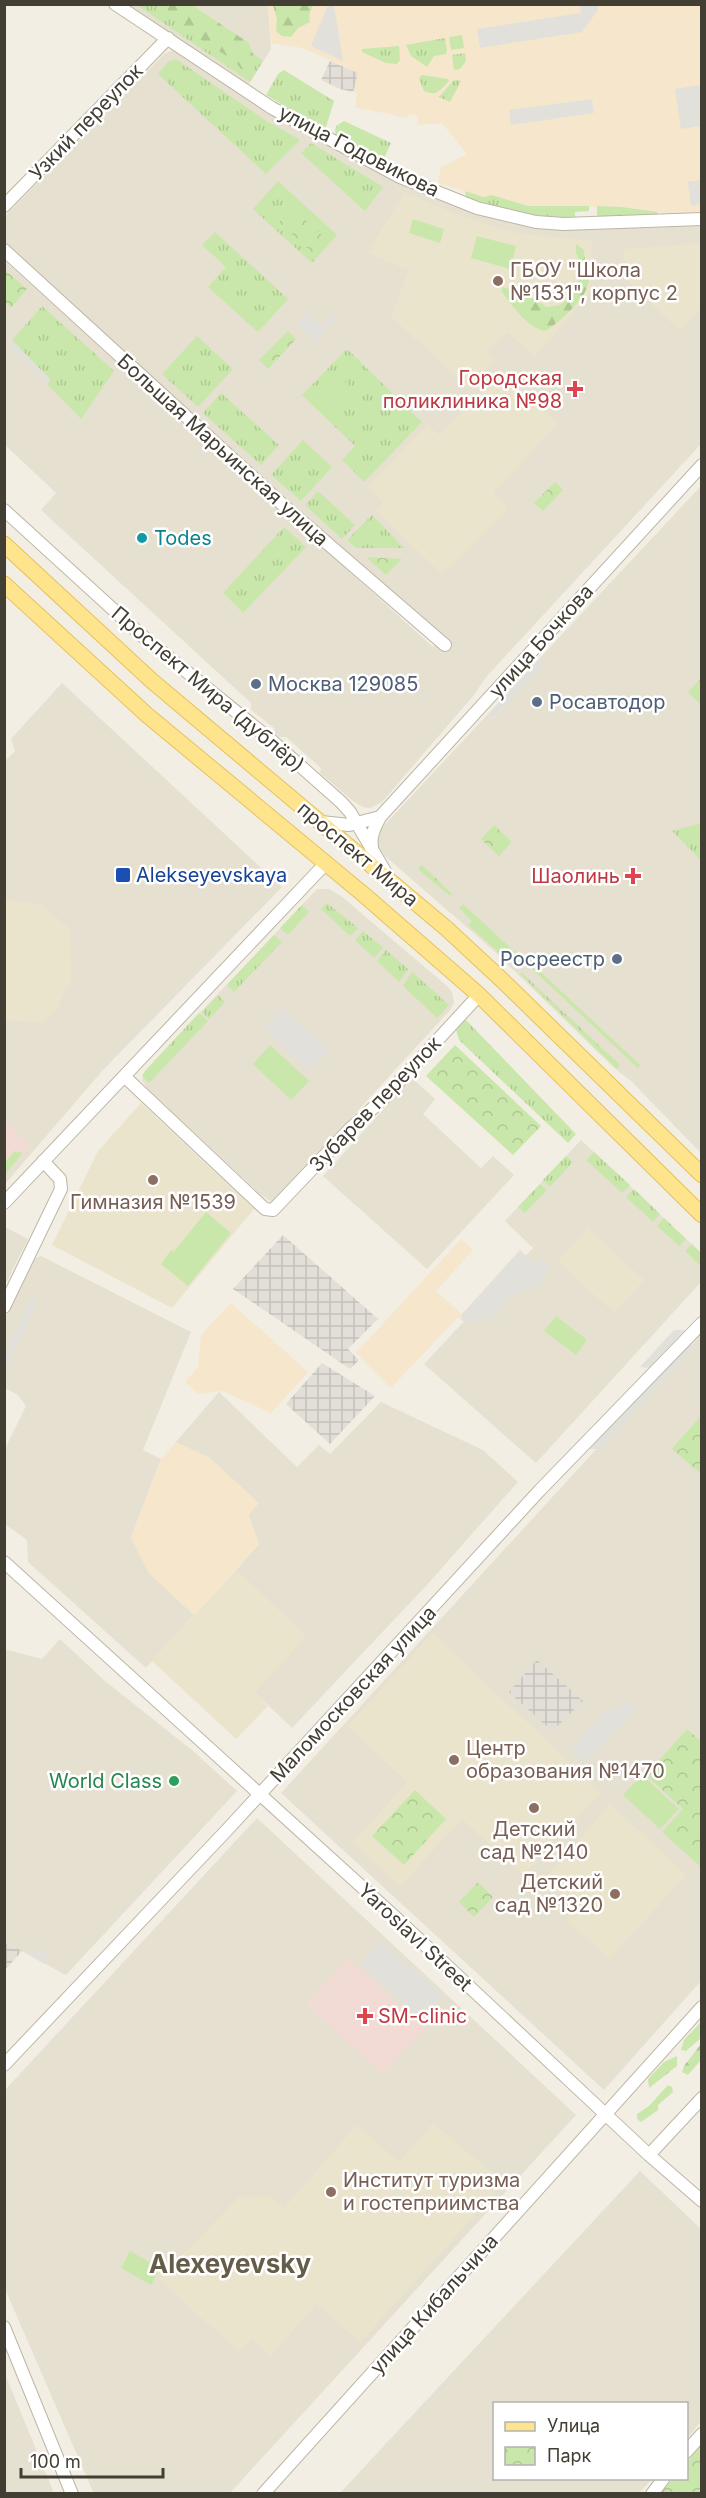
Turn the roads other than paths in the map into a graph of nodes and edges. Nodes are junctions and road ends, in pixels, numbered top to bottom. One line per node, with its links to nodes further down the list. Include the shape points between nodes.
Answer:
1 (115, 4): 2 (street, улица Годовикова)
2 (168, 39): 3 (street, Узкий переулок); 4 (street, улица Годовикова, via 272,108 400,177 477,208 517,219 564,224)
3 (4, 206)
4 (702, 219)
5 (4, 250): 10 (street, Большая Марьинская улица, via 284,505)
6 (702, 465): 11 (street, улица Бочкова)
7 (4, 510): 13 (street, Проспект Мира (дублёр), via 140,634 271,740 333,795)
8 (4, 544): 12 (main road, проспект Мира, via 152,681)
9 (4, 584): 15 (main road, проспект Мира, via 147,715)
10 (445, 645)
11 (380, 817): 13 (street); 14 (street, улица Бочкова, via 373,830)
12 (317, 820): 13 (street, via 339,826); 16 (main road, проспект Мира)
13 (357, 823): 14 (street, Проспект Мира (дублёр))
14 (372, 849): 16 (street, Проспект Мира (дублёр))
15 (326, 863): 17 (main road, проспект Мира); 18 (street)
16 (393, 884): 20 (main road, проспект Мира, via 503,981)
17 (478, 995): 18 (street, Зубарев переулок, via 385,1097 269,1211); 22 (main road, проспект Мира)
18 (124, 1076): 19 (street)
19 (43, 1161): 21 (street); 23 (street, via 60,1179 61,1189)
20 (702, 1175)
21 (4, 1203)
22 (702, 1215)
23 (4, 1307)
24 (702, 1323): 26 (street, Маломосковская улица)
25 (4, 1562): 26 (street, Yaroslavl Street)
26 (260, 1795): 28 (street, Маломосковская улица); 30 (street, Yaroslavl Street)
27 (702, 2007): 30 (street, улица Кибальчича)
28 (4, 2065)
29 (702, 2098): 31 (street)
30 (606, 2115): 31 (street, Yaroslavl Street); 38 (street, улица Кибальчича)
31 (649, 2155): 32 (street, Yaroslavl Street)
32 (702, 2201)
33 (4, 2327): 37 (street)
34 (702, 2434): 35 (street)
35 (688, 2451)
36 (662, 2480): 39 (street)
37 (72, 2493)
38 (263, 2493)
39 (652, 2493)

